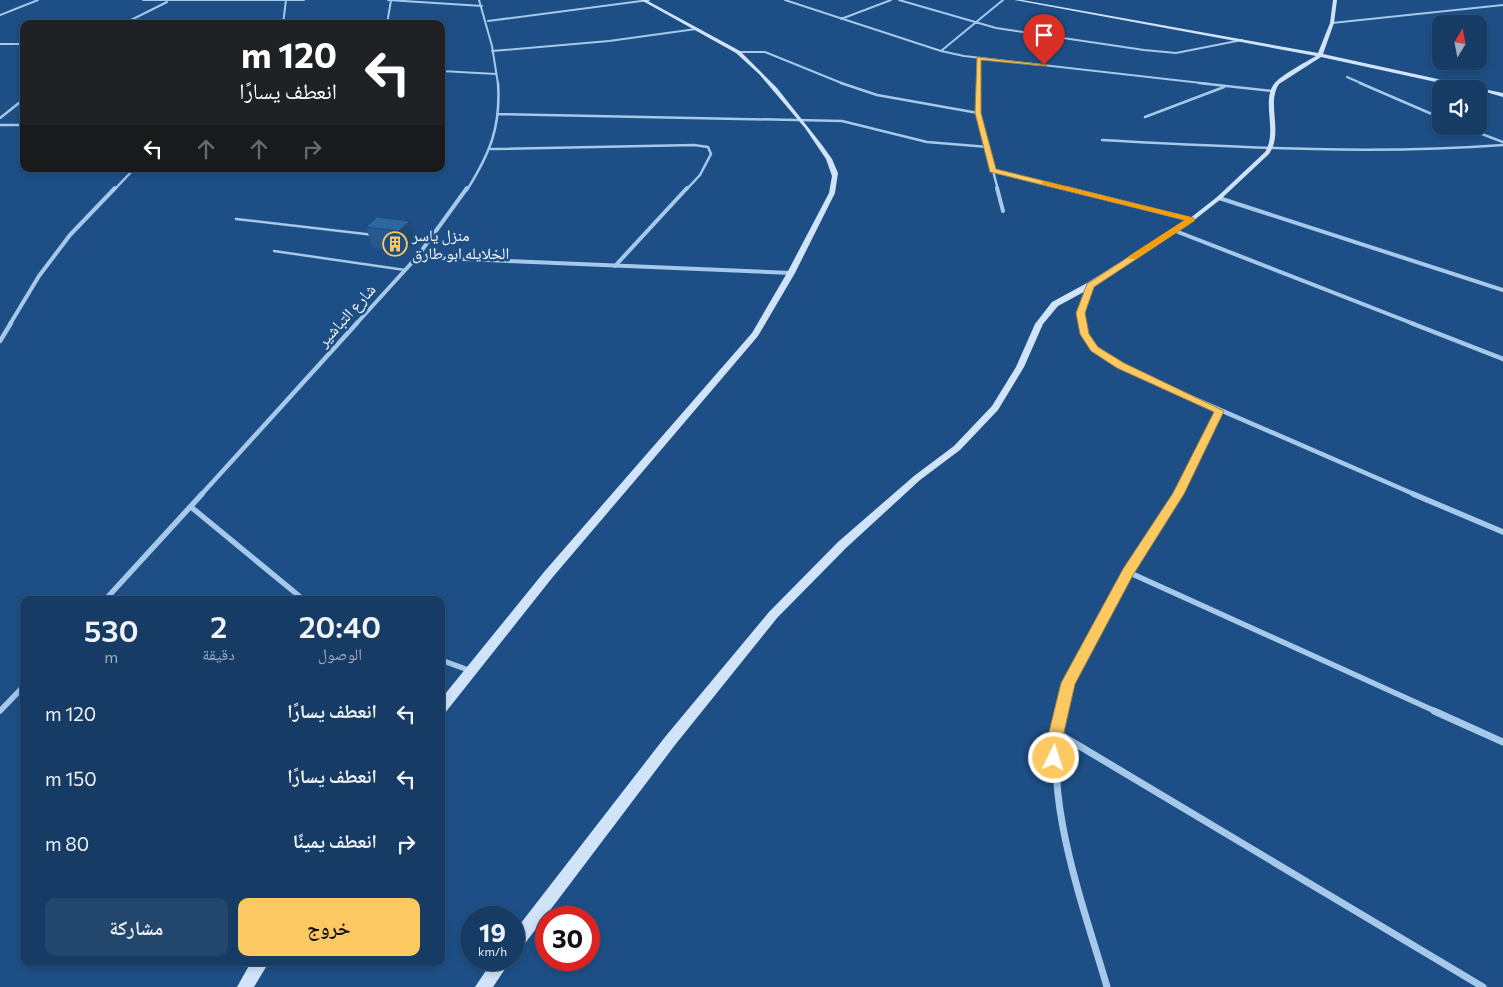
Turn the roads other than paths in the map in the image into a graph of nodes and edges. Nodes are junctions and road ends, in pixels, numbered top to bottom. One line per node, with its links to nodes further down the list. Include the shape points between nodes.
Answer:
1 (38, 0): 17 (street)
2 (143, 0): 14 (street)
3 (304, 0): 13 (street)
4 (389, 0): 16 (street); 21 (street)
5 (480, 0): 16 (street, شارع التباشير)
6 (646, 0): 22 (street); 25 (street)
7 (785, 0): 18 (street)
8 (891, 0): 18 (street)
9 (899, 0): 23 (street)
10 (1003, 0): 23 (street)
11 (1016, 0): 26 (street)
12 (1335, 0): 24 (street)
13 (286, 1): 14 (street); 20 (street)
14 (168, 2): 19 (street)
15 (1503, 5): 24 (street)
16 (482, 6): 22 (street, شارع التباشير)
17 (0, 15)
18 (840, 19): 30 (street)
19 (131, 20)
20 (284, 20)
21 (387, 20)
22 (488, 21): 29 (street, شارع التباشير)
23 (975, 23): 26 (street, via 1168,53); 30 (street)
24 (1332, 23): 32 (street)
25 (696, 29): 29 (street, via 609,41); 31 (street)
26 (1243, 40): 32 (street)
27 (0, 44): 28 (street)
28 (20, 44)
29 (492, 51): 35 (street, شارع التباشير)
30 (941, 51): 33 (street)
31 (738, 52): 43 (street, via 765,52 878,95); 48 (street, via 751,62)
32 (1320, 55): 37 (street); 39 (street, via 1277,83)
33 (979, 58): 38 (street); 43 (street)
34 (445, 71): 35 (street)
35 (496, 74): 44 (street, شارع التباشير)
36 (1347, 77): 45 (street)
37 (1435, 80)
38 (1227, 86): 39 (street); 46 (street)
39 (1272, 91): 55 (street)
40 (1487, 91): 41 (street)
41 (1503, 95)
42 (20, 102): 47 (street)
43 (978, 113): 54 (street)
44 (498, 114): 48 (street); 56 (street, شارع التباشير)
45 (1432, 114)
46 (1145, 117)
47 (0, 118)
48 (801, 121): 54 (street, via 849,122 927,142); 71 (street, via 834,169 836,180)
49 (0, 125): 50 (street)
50 (20, 125)
51 (1482, 135): 53 (street)
52 (1102, 140): 55 (street)
53 (1503, 144): 55 (street, via 1412,152)
54 (988, 147): 57 (street)
55 (1271, 147): 59 (street)
56 (491, 149): 66 (street, شارع التباشير); 69 (street, via 708,147 711,154 700,175)
57 (993, 170): 60 (street); 62 (street)
58 (131, 172): 74 (street, via 70,235 39,276)
59 (1219, 198): 62 (street); 73 (street)
60 (1003, 211)
61 (236, 219): 64 (lane)
62 (1191, 220): 63 (street)
63 (1173, 230): 72 (street); 75 (street)
64 (379, 235)
65 (406, 238): 66 (lane)
66 (430, 241): 68 (street, شارع التباشير)
67 (274, 252): 70 (lane)
68 (417, 257): 69 (street); 70 (street, شارع التباشير)
69 (615, 266): 71 (street)
70 (405, 270): 77 (street, شارع التباشير)
71 (790, 273): 83 (street, via 755,334 548,575)
72 (1090, 286): 76 (street, via 1080,313 1084,334 1094,349 1120,366); 89 (street, via 1055,304 1039,324 1020,367 995,408 958,448 917,478 849,539 773,615)
73 (1503, 290)
74 (0, 341)
75 (1503, 359)
76 (1219, 411): 78 (street); 79 (street, via 1178,494)
77 (191, 507): 80 (street, شارع التباشير); 81 (street)
78 (1503, 532)
79 (1128, 572): 87 (street, via 1068,683); 88 (street)
80 (109, 596)
81 (299, 596)
82 (445, 661): 83 (street)
83 (472, 671): 85 (street)
84 (20, 690): 86 (street)
85 (445, 704)
86 (0, 711)
87 (1056, 732): 94 (street, via 1054,758 1065,831); 95 (street)
88 (1503, 742)
89 (525, 930)
90 (258, 966): 92 (street)
91 (495, 971): 93 (street)
92 (245, 987)
93 (483, 987)
94 (1107, 987)
95 (1483, 987)

